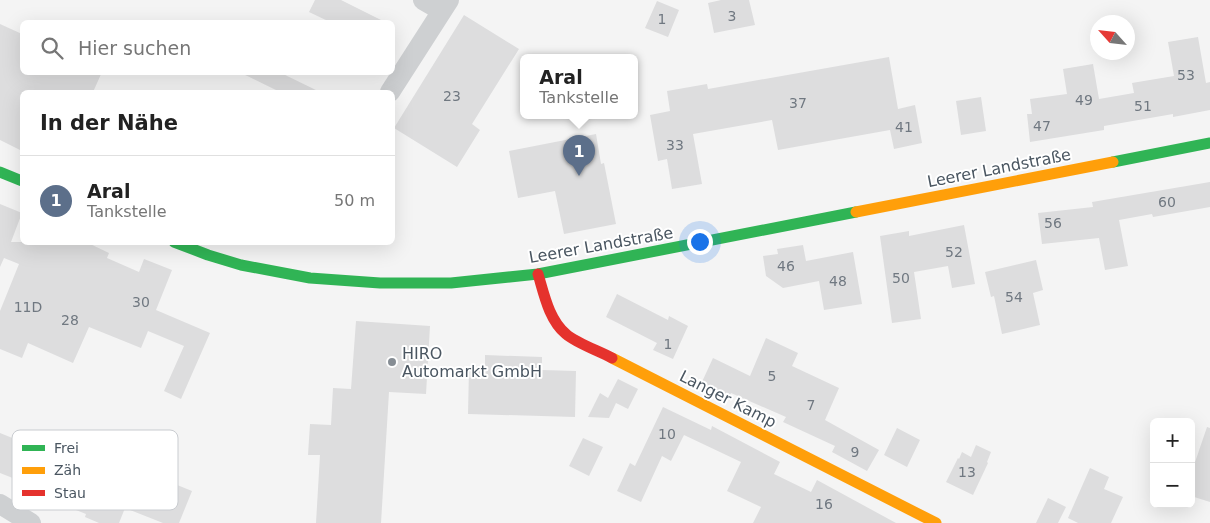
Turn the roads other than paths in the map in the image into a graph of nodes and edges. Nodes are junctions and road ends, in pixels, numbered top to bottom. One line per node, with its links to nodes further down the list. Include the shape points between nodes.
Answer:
1 (423, 0): 2 (street)
2 (445, 5): 3 (street)
3 (391, 90)
4 (1210, 143): 8 (main road, Leerer Landstraße)
5 (0, 172): 6 (main road)
6 (20, 180)
7 (183, 245): 8 (main road, Leerer Landstraße, via 287,275 366,284 451,283)
8 (538, 274): 11 (main road, Langer Kamp, via 556,324 567,335)
9 (0, 504): 10 (street)
10 (31, 523)
11 (936, 523)

